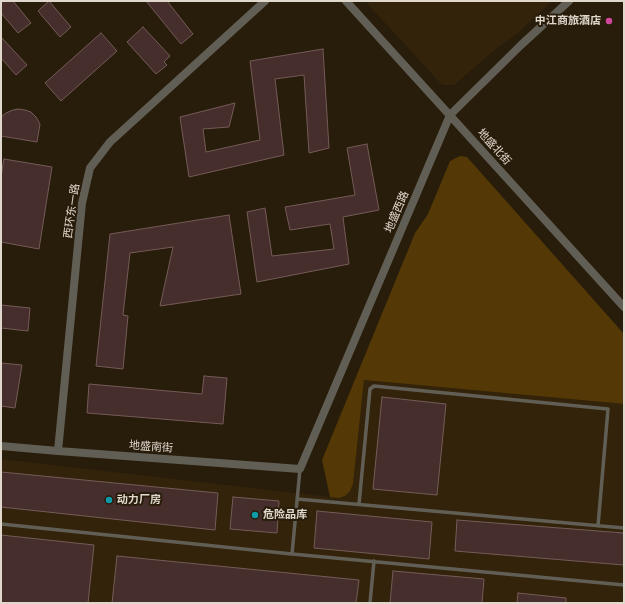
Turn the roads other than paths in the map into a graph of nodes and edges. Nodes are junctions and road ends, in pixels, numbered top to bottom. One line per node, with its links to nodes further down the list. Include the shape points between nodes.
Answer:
1 (265, 1): 7 (street, 西环东一路, via 110,142 90,168 82,203)
2 (346, 1): 4 (street, 地盛北街)
3 (569, 1): 4 (street, 地盛西路)
4 (450, 115): 5 (street, 地盛北街); 8 (street, 地盛西路)
5 (624, 307)
6 (1, 446): 7 (street, 地盛南街)
7 (58, 451): 8 (street, 地盛南街)
8 (300, 470): 9 (lane)
9 (297, 499): 10 (lane); 14 (lane)
10 (359, 504): 12 (lane); 12 (lane, via 370,389 374,386 608,409)
11 (1, 524): 14 (lane)
12 (598, 526): 13 (lane)
13 (624, 528)
14 (292, 554): 15 (lane)
15 (374, 561): 16 (lane); 17 (lane)
16 (624, 585)
17 (370, 603)

